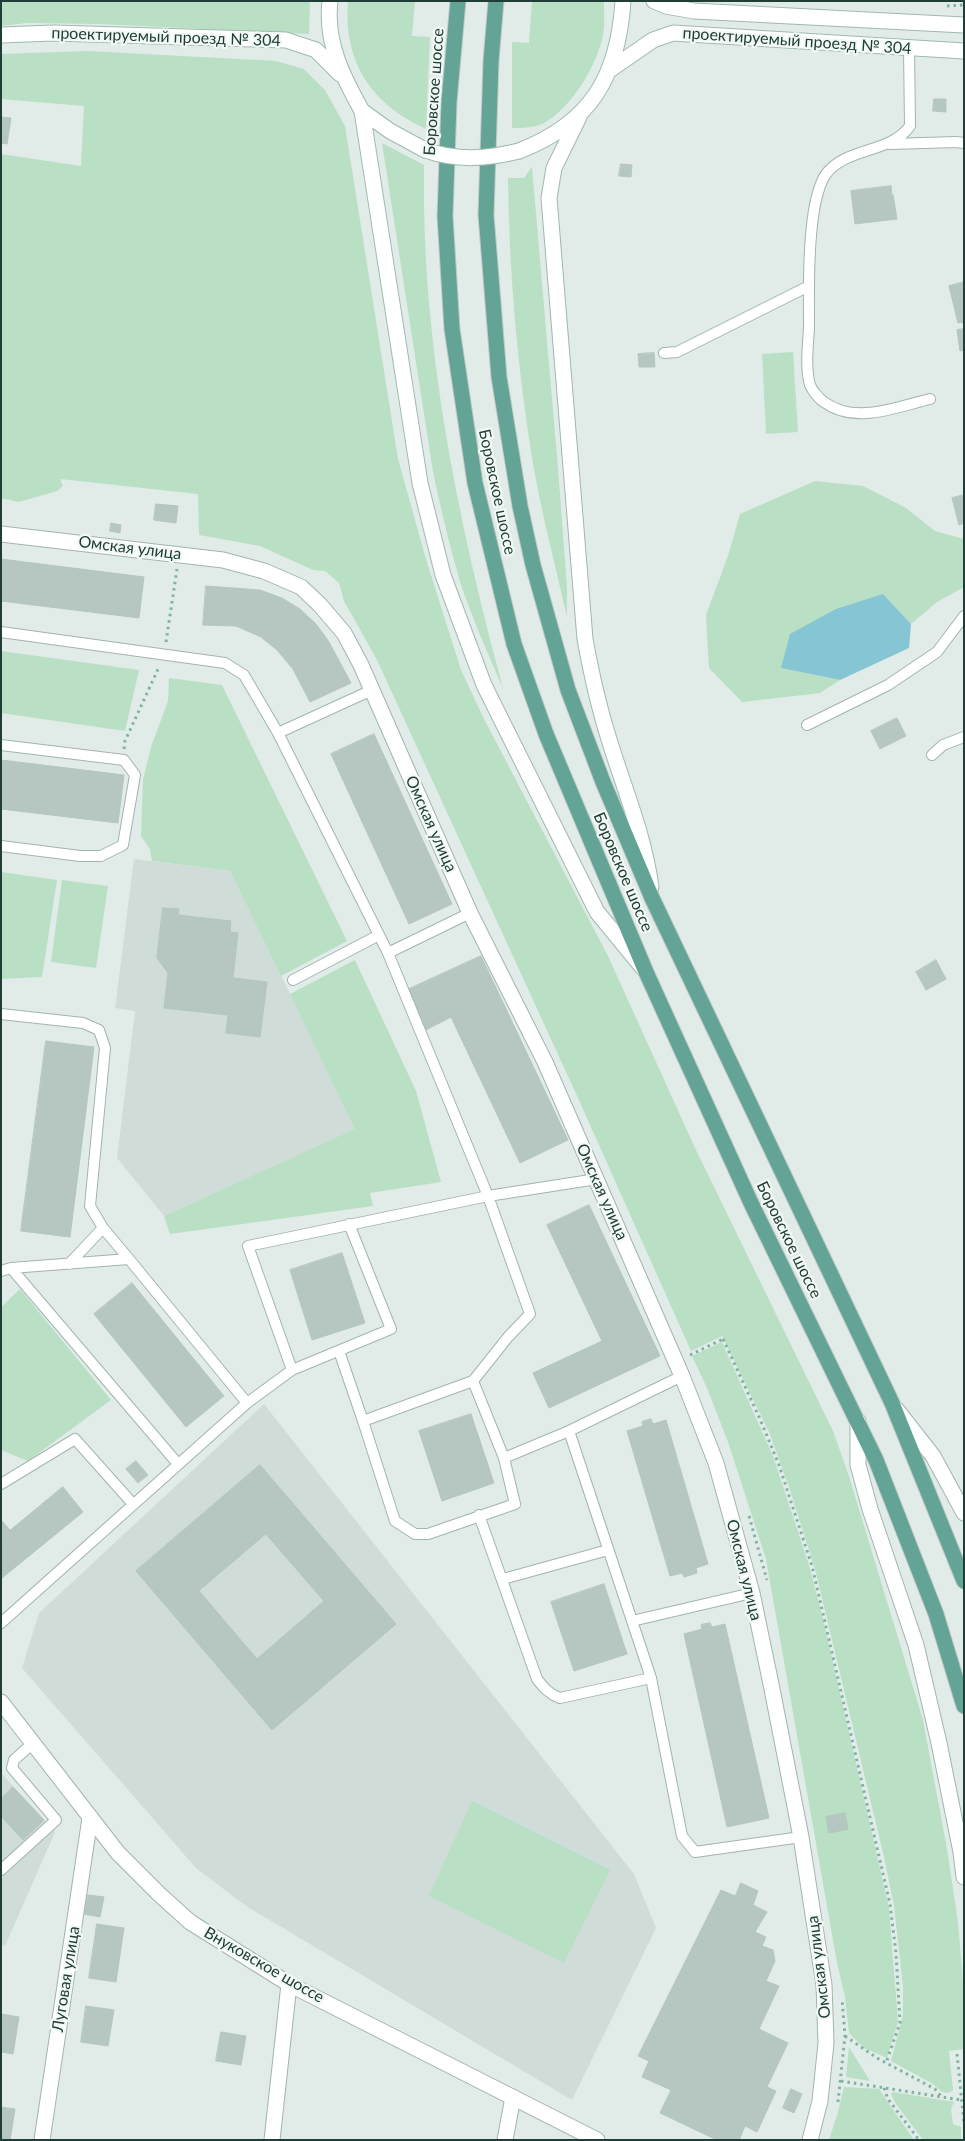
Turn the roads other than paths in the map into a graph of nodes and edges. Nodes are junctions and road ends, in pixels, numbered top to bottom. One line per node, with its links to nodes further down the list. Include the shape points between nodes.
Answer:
1 (330, 1): 11 (street, via 330,30)
2 (458, 1): 33 (main road, Боровское шоссе, via 449,102 446,236 452,328 475,483 517,656 546,734)
3 (496, 1): 29 (main road, Боровское шоссе, via 490,70 487,236 499,377 520,506 568,690 602,782)
4 (623, 1): 10 (street)
5 (654, 1): 6 (street, проектируемый проезд № 304, via 694,11)
6 (964, 25)
7 (1, 35): 11 (street, проектируемый проезд № 304, via 54,33 286,40 316,50)
8 (909, 48): 9 (street, проектируемый проезд № 304); 10 (street, проектируемый проезд № 304, via 673,33 653,40); 15 (lane, via 910,126 904,134)
9 (964, 51)
10 (611, 69): 13 (street)
11 (345, 81): 12 (street)
12 (362, 112): 13 (street, bridge, via 425,150 455,158 491,157 520,151 556,134); 33 (street, via 420,483 443,575 484,685 596,912)
13 (579, 117): 29 (street, via 554,168 549,198 586,639 608,737 639,826)
14 (964, 143): 15 (lane)
15 (884, 144): 16 (lane, via 839,162 826,175 814,211)
16 (809, 286): 17 (lane, via 677,352); 18 (lane, via 809,378 811,387 822,401 834,409 866,414)
17 (664, 353)
18 (930, 399)
19 (1, 534): 22 (street, Омская улица, via 223,560 271,574 301,587 320,605 344,633)
20 (964, 616): 23 (lane, via 937,652 888,685)
21 (1, 632): 24 (lane, via 225,663 244,675)
22 (372, 690): 24 (lane); 30 (street, Омская улица)
23 (807, 725)
24 (278, 733): 31 (lane)
25 (964, 737): 27 (lane, via 943,745)
26 (1, 745): 28 (lane, via 124,760 135,775 123,845 101,856)
27 (932, 755)
28 (1, 846)
29 (652, 898): 48 (main road, Боровское шоссе)
30 (470, 913): 32 (lane); 36 (street, Омская улица, via 545,1062)
31 (380, 935): 32 (lane); 34 (lane)
32 (388, 953): 37 (lane)
33 (646, 972): 49 (main road, Боровское шоссе, via 751,1203)
34 (293, 980)
35 (1, 1014): 39 (lane, via 83,1022 99,1030 105,1048 90,1206)
36 (597, 1179): 37 (lane); 45 (street, Омская улица)
37 (488, 1196): 38 (lane); 46 (lane, via 530,1314)
38 (349, 1224): 43 (lane, via 391,1329); 44 (lane, via 248,1246)
39 (103, 1228): 40 (lane); 41 (lane)
40 (129, 1259): 41 (lane); 47 (lane)
41 (70, 1264): 42 (lane)
42 (6, 1270): 53 (lane)
43 (339, 1351): 44 (lane); 50 (lane)
44 (292, 1370): 47 (lane)
45 (682, 1376): 51 (lane); 61 (street, Омская улица, via 716,1463)
46 (473, 1381): 50 (lane); 52 (lane)
47 (247, 1402): 53 (lane)
48 (892, 1403): 56 (street, via 932,1456); 60 (main road, Боровское шоссе)
49 (858, 1420): 66 (main road, Боровское шоссе, via 936,1614); 71 (street, via 858,1465 916,1646 941,1752)
50 (363, 1421): 57 (lane, via 396,1521 415,1534 428,1534)
51 (568, 1431): 52 (lane); 58 (lane)
52 (504, 1458): 57 (lane, via 515,1504)
53 (178, 1464): 55 (lane)
54 (1, 1484): 55 (lane, via 75,1439)
55 (133, 1504): 63 (lane)
56 (964, 1513)
57 (479, 1515): 59 (lane)
58 (608, 1550): 59 (lane); 62 (lane)
59 (503, 1580): 64 (lane, via 536,1679 552,1696 560,1698)
60 (964, 1581)
61 (752, 1593): 62 (lane); 69 (street, Омская улица)
62 (632, 1621): 64 (lane)
63 (1, 1623)
64 (651, 1678): 69 (lane, via 682,1836 695,1852)
65 (1, 1702): 67 (street, Внуковское шоссе)
66 (964, 1706)
67 (33, 1743): 68 (street, Внуковское шоссе); 70 (lane, via 14,1760 12,1768 56,1820)
68 (90, 1818): 72 (street, Внуковское шоссе, via 174,1909); 74 (street, Луговая улица)
69 (801, 1836): 78 (street, Омская улица, via 826,2011 820,2096)
70 (1, 1870)
71 (964, 1877)
72 (289, 1984): 73 (street, Внуковское шоссе); 75 (street)
73 (513, 2097): 76 (street); 77 (street, Внуковское шоссе)
74 (42, 2140)
75 (272, 2140)
76 (505, 2140)
77 (597, 2140)
78 (810, 2140)

